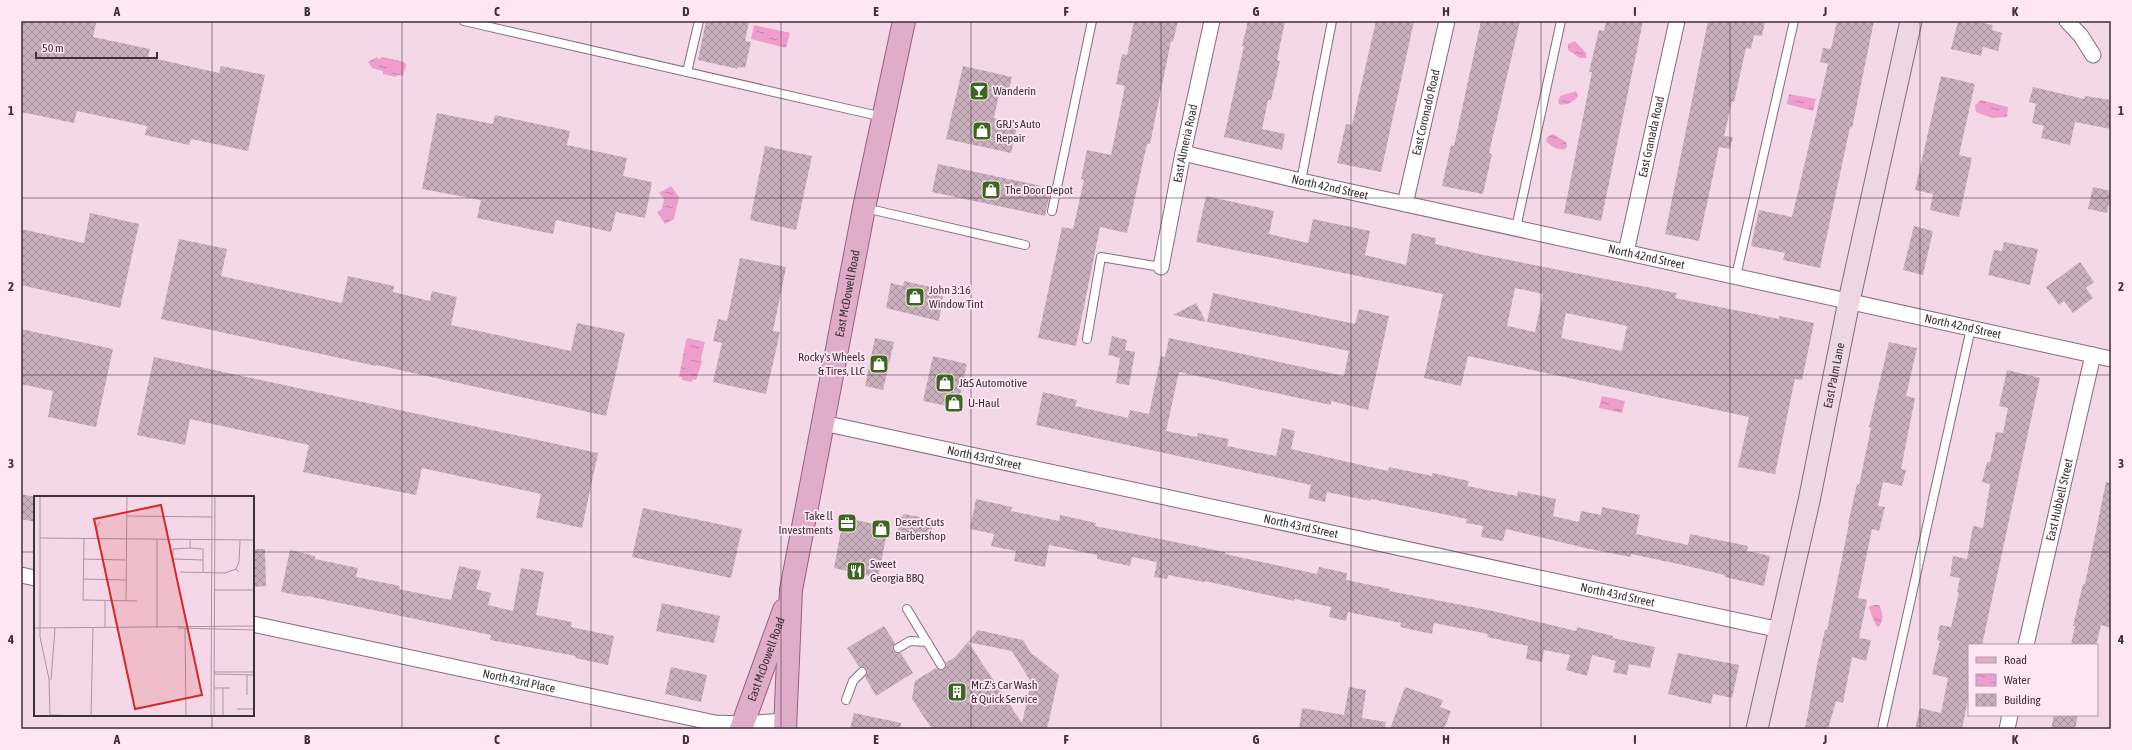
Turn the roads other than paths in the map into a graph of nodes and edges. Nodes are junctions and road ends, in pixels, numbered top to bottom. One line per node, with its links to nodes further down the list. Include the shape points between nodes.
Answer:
1 (464, 21): 14 (lane)
2 (699, 21): 14 (lane)
3 (904, 21): 15 (main road, East McDowell Road)
4 (1092, 21): 20 (lane)
5 (1212, 21): 16 (street, East Almeria Road)
6 (1332, 21): 17 (lane)
7 (1447, 21): 18 (street, East Coronado Road)
8 (1561, 21): 21 (lane)
9 (1677, 21): 23 (street, East Granada Road)
10 (1794, 21): 25 (lane)
11 (1911, 21): 26 (street, East Palm Lane)
12 (2067, 21): 13 (street, via 2081,36)
13 (2093, 55)
14 (687, 72): 15 (lane)
15 (884, 117): 19 (main road, East McDowell Road)
16 (1183, 153): 17 (street, North 42nd Street); 24 (street, East Almeria Road)
17 (1301, 181): 18 (street, North 42nd Street)
18 (1406, 204): 21 (street, North 42nd Street)
19 (864, 208): 22 (lane); 31 (main road, East McDowell Road)
20 (1052, 211)
21 (1516, 228): 23 (street, North 42nd Street)
22 (1025, 245)
23 (1626, 252): 25 (street, North 42nd Street)
24 (1161, 267): 28 (lane, via 1101,257)
25 (1736, 276): 26 (street, North 42nd Street)
26 (1849, 301): 27 (street, North 42nd Street); 37 (street, East Palm Lane)
27 (1971, 328): 29 (street, North 42nd Street); 48 (lane)
28 (1087, 339)
29 (2093, 355): 30 (street, North 42nd Street); 39 (street, East Hubbell Street)
30 (2111, 359)
31 (822, 423): 34 (main road, East McDowell Road); 37 (street, North 43rd Street)
32 (21, 575): 33 (street)
33 (34, 578)
34 (791, 590): 45 (main road, East McDowell Road); 46 (main road, East McDowell Road)
35 (907, 609): 38 (lane)
36 (254, 624): 46 (street, North 43rd Place, via 700,720)
37 (1780, 630): 47 (street, East Palm Lane)
38 (927, 642): 40 (lane, via 910,641); 41 (lane)
39 (2026, 644)
40 (898, 648)
41 (941, 665)
42 (862, 672): 43 (lane, via 853,680)
43 (846, 700)
44 (2010, 716): 49 (street)
45 (785, 725): 46 (street, North 43rd Place)
46 (742, 726)
47 (1757, 729)
48 (1882, 729)
49 (2007, 729)

